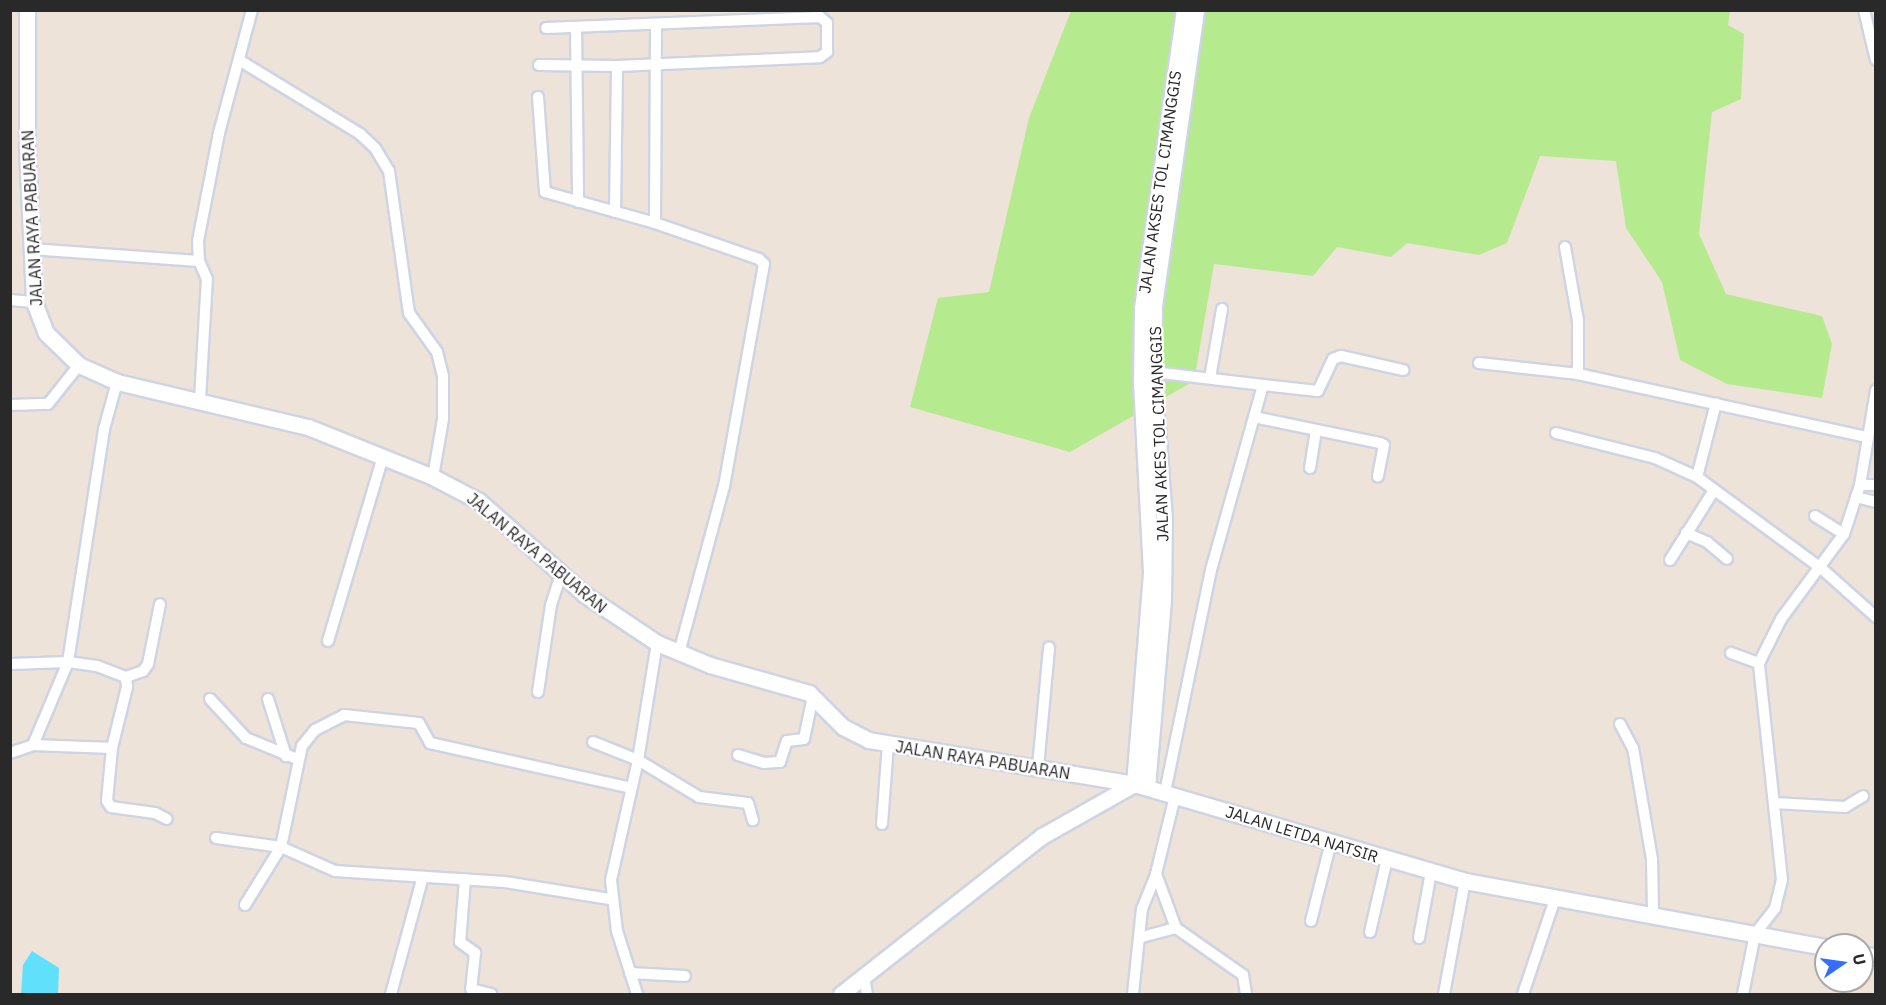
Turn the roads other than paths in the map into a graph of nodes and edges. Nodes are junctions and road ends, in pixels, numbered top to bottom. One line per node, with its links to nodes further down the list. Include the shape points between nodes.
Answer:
1 (27, 10): 20 (main road, JALAN RAYA PABUARAN)
2 (252, 10): 9 (street)
3 (1184, 10): 83 (main road, JALAN AKSES TOL CIMANGGIS, via 1142,308 1141,384 1152,572)
4 (1196, 10): 28 (main road, JALAN AKES TOL CIMANGGIS, via 1154,306)
5 (1864, 10): 10 (street)
6 (656, 25): 7 (street); 11 (street); 11 (street, via 820,17 828,23 827,52 820,57)
7 (576, 27): 8 (street); 13 (street)
8 (546, 28)
9 (239, 60): 21 (street, via 202,215); 44 (street, via 360,134 375,148 389,171 409,314 437,352 443,376 443,419)
10 (1875, 60)
11 (656, 64): 14 (street); 18 (street)
12 (539, 65): 13 (street)
13 (577, 65): 14 (street); 16 (street)
14 (617, 66): 17 (street)
15 (538, 97): 16 (street, via 542,188)
16 (578, 202): 17 (street)
17 (615, 212): 18 (street)
18 (655, 223): 63 (street, via 759,259 765,271 724,486)
19 (1565, 247): 29 (street, via 1578,321)
20 (31, 249): 21 (street); 23 (main road, JALAN RAYA PABUARAN)
21 (200, 261): 34 (street, via 207,279)
22 (10, 300): 23 (street)
23 (34, 302): 26 (main road, JALAN RAYA PABUARAN, via 46,333)
24 (1222, 309): 30 (street)
25 (1479, 363): 29 (street)
26 (79, 365): 31 (main road, JALAN RAYA PABUARAN); 36 (street, via 48,404)
27 (1403, 370): 32 (street, via 1341,356 1334,359 1317,390)
28 (1153, 372): 30 (street); 83 (main road, JALAN AKES TOL CIMANGGIS, via 1164,519 1163,566)
29 (1578, 374): 35 (street)
30 (1210, 378): 32 (street)
31 (117, 382): 34 (main road, JALAN RAYA PABUARAN); 65 (street, via 104,429)
32 (1263, 385): 37 (street)
33 (1875, 390): 40 (street)
34 (200, 399): 41 (main road, JALAN RAYA PABUARAN, via 308,428)
35 (1716, 403): 40 (street); 45 (street)
36 (10, 405)
37 (1254, 417): 38 (street); 85 (street, via 1211,570)
38 (1316, 430): 42 (street); 43 (street, via 1384,445)
39 (1556, 434): 45 (street, via 1655,458)
40 (1867, 437): 46 (street)
41 (383, 456): 44 (main road, JALAN RAYA PABUARAN); 60 (street)
42 (1310, 468)
43 (1378, 476)
44 (433, 477): 57 (main road, JALAN RAYA PABUARAN, via 479,501)
45 (1697, 477): 48 (street)
46 (1860, 485): 47 (street); 49 (street)
47 (1875, 485)
48 (1714, 490): 52 (street); 56 (street)
49 (1856, 497): 50 (street); 53 (street)
50 (1875, 502)
51 (1815, 516): 53 (street)
52 (1686, 533): 54 (street, via 1707,542); 55 (street)
53 (1844, 534): 56 (street)
54 (1727, 559)
55 (1670, 560)
56 (1821, 568): 59 (street); 66 (street, via 1781,619)
57 (561, 574): 61 (main road, JALAN RAYA PABUARAN, via 606,611); 69 (street, via 551,605)
58 (159, 604): 68 (street, via 147,664 143,671)
59 (1875, 617)
60 (328, 641)
61 (657, 643): 63 (main road, JALAN RAYA PABUARAN); 81 (street)
62 (1049, 648): 82 (street)
63 (679, 653): 70 (main road, JALAN RAYA PABUARAN)
64 (1731, 653): 66 (street)
65 (68, 662): 67 (street); 68 (street, via 96,666); 76 (street)
66 (1759, 663): 87 (street)
67 (10, 664)
68 (126, 677): 77 (street)
69 (538, 692)
70 (813, 696): 75 (main road, JALAN RAYA PABUARAN, via 843,727); 79 (street, via 804,739 787,741 780,762 764,763)
71 (210, 699): 80 (street, via 246,738)
72 (268, 699): 80 (street)
73 (1620, 724): 103 (street, via 1633,748 1652,859)
74 (593, 742): 81 (street)
75 (888, 745): 82 (main road, JALAN RAYA PABUARAN); 90 (street)
76 (33, 746): 77 (street); 78 (street)
77 (112, 748): 88 (street, via 107,801 111,807 155,813)
78 (10, 753)
79 (738, 755)
80 (292, 757): 84 (street, via 315,730 344,715 365,714 418,723 430,743); 93 (street)
81 (638, 760): 84 (street); 89 (street, via 699,797 748,803)
82 (1038, 767): 83 (main road, JALAN RAYA PABUARAN)
83 (1141, 786): 85 (main road, JALAN LETDA NATSIR); 113 (main road, via 1042,836)
84 (631, 788): 100 (street)
85 (1170, 794): 92 (main road, JALAN LETDA NATSIR); 96 (street)
86 (1863, 796): 87 (street, via 1845,807)
87 (1775, 803): 107 (street, via 1780,897)
88 (167, 819)
89 (753, 820)
90 (882, 824)
91 (216, 838): 93 (street)
92 (1331, 842): 94 (main road, JALAN LETDA NATSIR); 104 (street)
93 (281, 847): 98 (street, via 335,871); 102 (street)
94 (1387, 859): 95 (main road, JALAN LETDA NATSIR); 106 (street)
95 (1431, 872): 99 (main road, JALAN LETDA NATSIR); 109 (street)
96 (1156, 874): 105 (street); 108 (street, via 1143,909)
97 (465, 879): 98 (street); 100 (street); 115 (street, via 459,938 462,947 475,953 471,988)
98 (422, 880): 114 (street)
99 (1465, 881): 101 (main road, JALAN LETDA NATSIR); 121 (street)
100 (610, 898): 111 (street)
101 (1555, 899): 103 (main road, JALAN LETDA NATSIR); 122 (street)
102 (245, 905)
103 (1653, 913): 107 (main road, JALAN LETDA NATSIR)
104 (1311, 921)
105 (1176, 928): 108 (street); 120 (street, via 1243,975)
106 (1370, 932)
107 (1755, 934): 110 (main road, JALAN LETDA NATSIR); 123 (street)
108 (1142, 937): 119 (street)
109 (1419, 938)
110 (1814, 945)
111 (630, 972): 112 (street); 116 (street)
112 (685, 976)
113 (864, 976): 117 (main road); 118 (street)
114 (391, 994)
115 (491, 994)
116 (638, 994)
117 (841, 994)
118 (867, 994)
119 (1133, 994)
120 (1246, 994)
121 (1444, 994)
122 (1523, 994)
123 (1743, 994)

